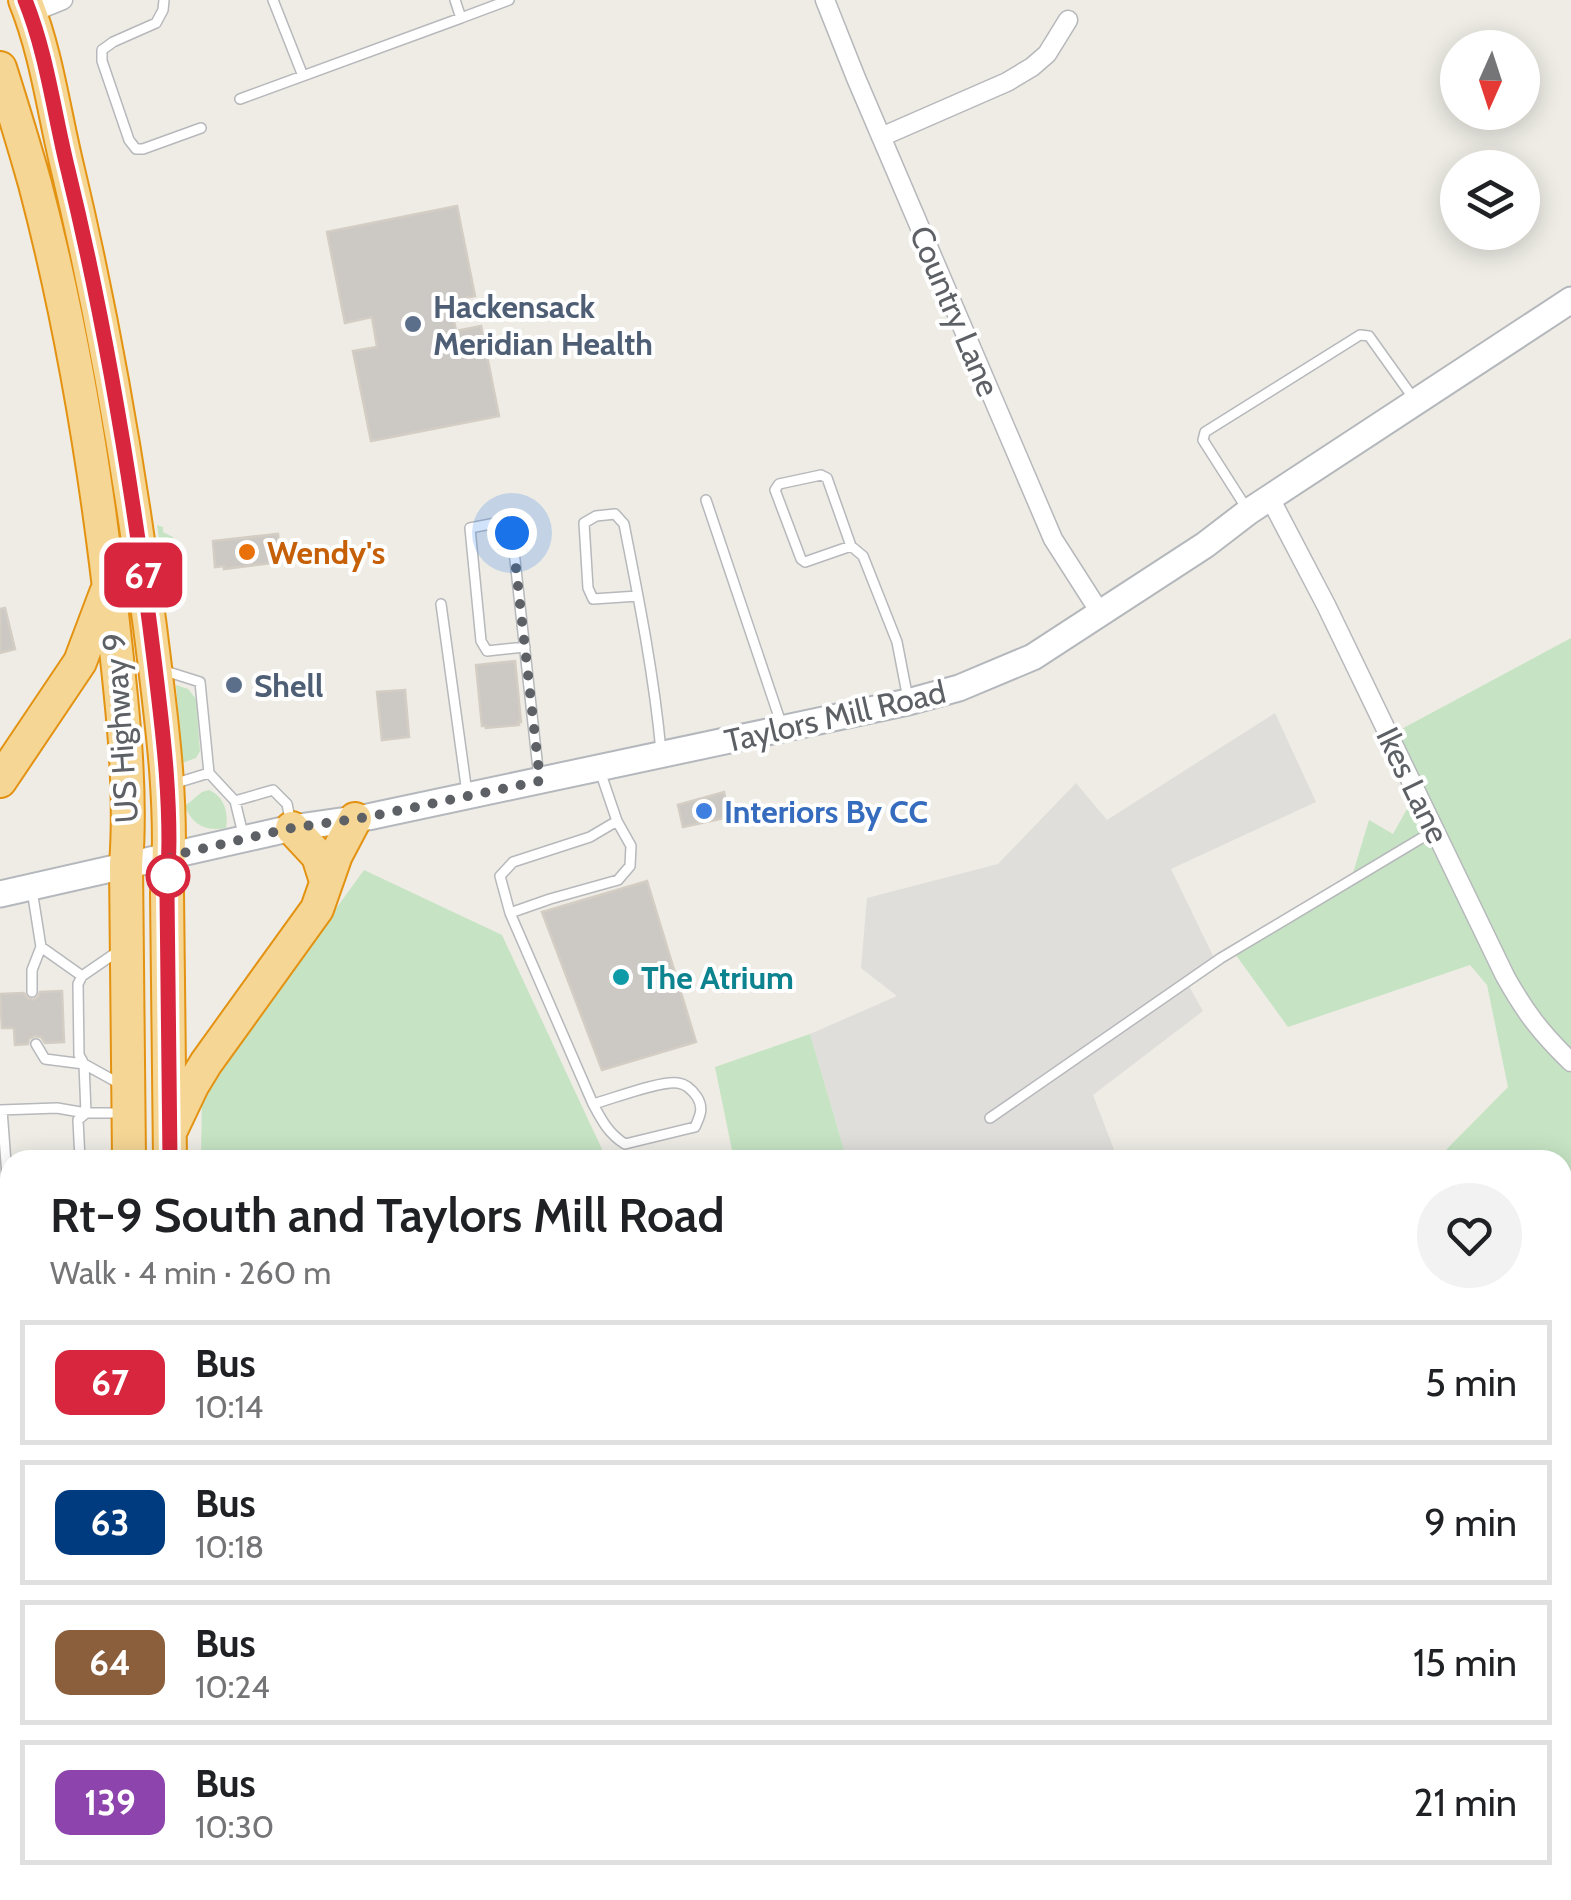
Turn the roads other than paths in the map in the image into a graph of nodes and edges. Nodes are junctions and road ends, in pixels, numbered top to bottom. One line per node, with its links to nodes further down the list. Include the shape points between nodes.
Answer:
1 (64, 0): 7 (street)
2 (164, 0): 13 (lane, via 156,23 102,50 102,61 136,149)
3 (274, 0): 11 (lane)
4 (455, 0): 8 (lane)
5 (509, 0): 8 (lane)
6 (825, 0): 14 (street, Country Lane)
7 (28, 6): 25 (highway, US Highway 9, via 116,394)
8 (461, 18): 11 (lane)
9 (1068, 20): 14 (street, via 1047,54 1008,82)
10 (0, 68): 20 (highway, US Highway 9, via 57,276)
11 (302, 76): 12 (lane)
12 (240, 99)
13 (201, 128)
14 (880, 136): 23 (street, Country Lane, via 1053,539)
15 (1571, 300): 16 (street, Taylors Mill Road)
16 (1416, 401): 18 (street, Taylors Mill Road); 18 (lane, via 1369,336 1360,335 1205,432 1203,440)
17 (706, 500): 27 (lane)
18 (1259, 505): 23 (street, Taylors Mill Road); 39 (street, Ikes Lane, via 1326,606)
19 (850, 546): 19 (lane, via 827,478 778,484 801,559); 26 (lane, via 863,556 896,642)
20 (109, 584): 31 (highway, via 80,662); 42 (highway, US Highway 9, via 129,830)
21 (638, 596): 21 (lane, via 624,524 615,514 584,523 593,600); 28 (lane)
22 (441, 604): 34 (lane)
23 (1102, 614): 26 (street, Taylors Mill Road, via 999,673)
24 (525, 647): 24 (lane, via 512,533 501,522 470,528 481,640 487,651); 32 (lane)
25 (154, 668): 30 (lane, via 200,682); 33 (highway, US Highway 9)
26 (908, 702): 27 (street, Taylors Mill Road)
27 (783, 728): 28 (street, Taylors Mill Road)
28 (661, 754): 29 (street, Taylors Mill Road)
29 (599, 768): 32 (street, Taylors Mill Road); 37 (lane)
30 (209, 774): 33 (lane); 35 (lane)
31 (0, 780)
32 (540, 781): 34 (street, Taylors Mill Road)
33 (167, 786): 41 (highway, US Highway 9)
34 (467, 796): 36 (street, Taylors Mill Road)
35 (236, 802): 38 (lane, via 273,790 287,804); 40 (lane)
36 (355, 819): 38 (street, Taylors Mill Road); 43 (highway)
37 (618, 821): 46 (lane, via 513,862 500,876); 46 (lane, via 631,846 630,866 618,880)
38 (292, 828): 40 (street, Taylors Mill Road); 43 (highway, via 318,856)
39 (1435, 830): 52 (street, Ikes Lane, via 1526,1015); 58 (lane, via 1222,958)
40 (245, 839): 41 (street, Taylors Mill Road)
41 (170, 856): 42 (street, Taylors Mill Road); 59 (highway, US Highway 9)
42 (126, 865): 44 (street, Taylors Mill Road); 47 (highway, US Highway 9)
43 (326, 881): 59 (highway, via 317,909 192,1086)
44 (31, 887): 45 (street, Taylors Mill Road); 48 (lane)
45 (0, 894)
46 (510, 913): 55 (lane)
47 (128, 945): 49 (lane); 54 (highway, US Highway 9)
48 (41, 947): 49 (lane); 50 (lane)
49 (82, 976): 53 (lane)
50 (32, 992)
51 (36, 1044): 53 (lane, via 45,1059)
52 (1571, 1062)
53 (84, 1064): 54 (lane); 57 (lane)
54 (129, 1101): 57 (lane); 62 (highway, US Highway 9)
55 (593, 1104): 55 (lane, via 604,1127 625,1144 695,1127 701,1114 694,1093 678,1083)
56 (1, 1110): 57 (lane); 60 (lane)
57 (86, 1112): 61 (lane, via 78,1120)
58 (990, 1118)
59 (170, 1146)
60 (4, 1150)
61 (80, 1150)
62 (129, 1150)

